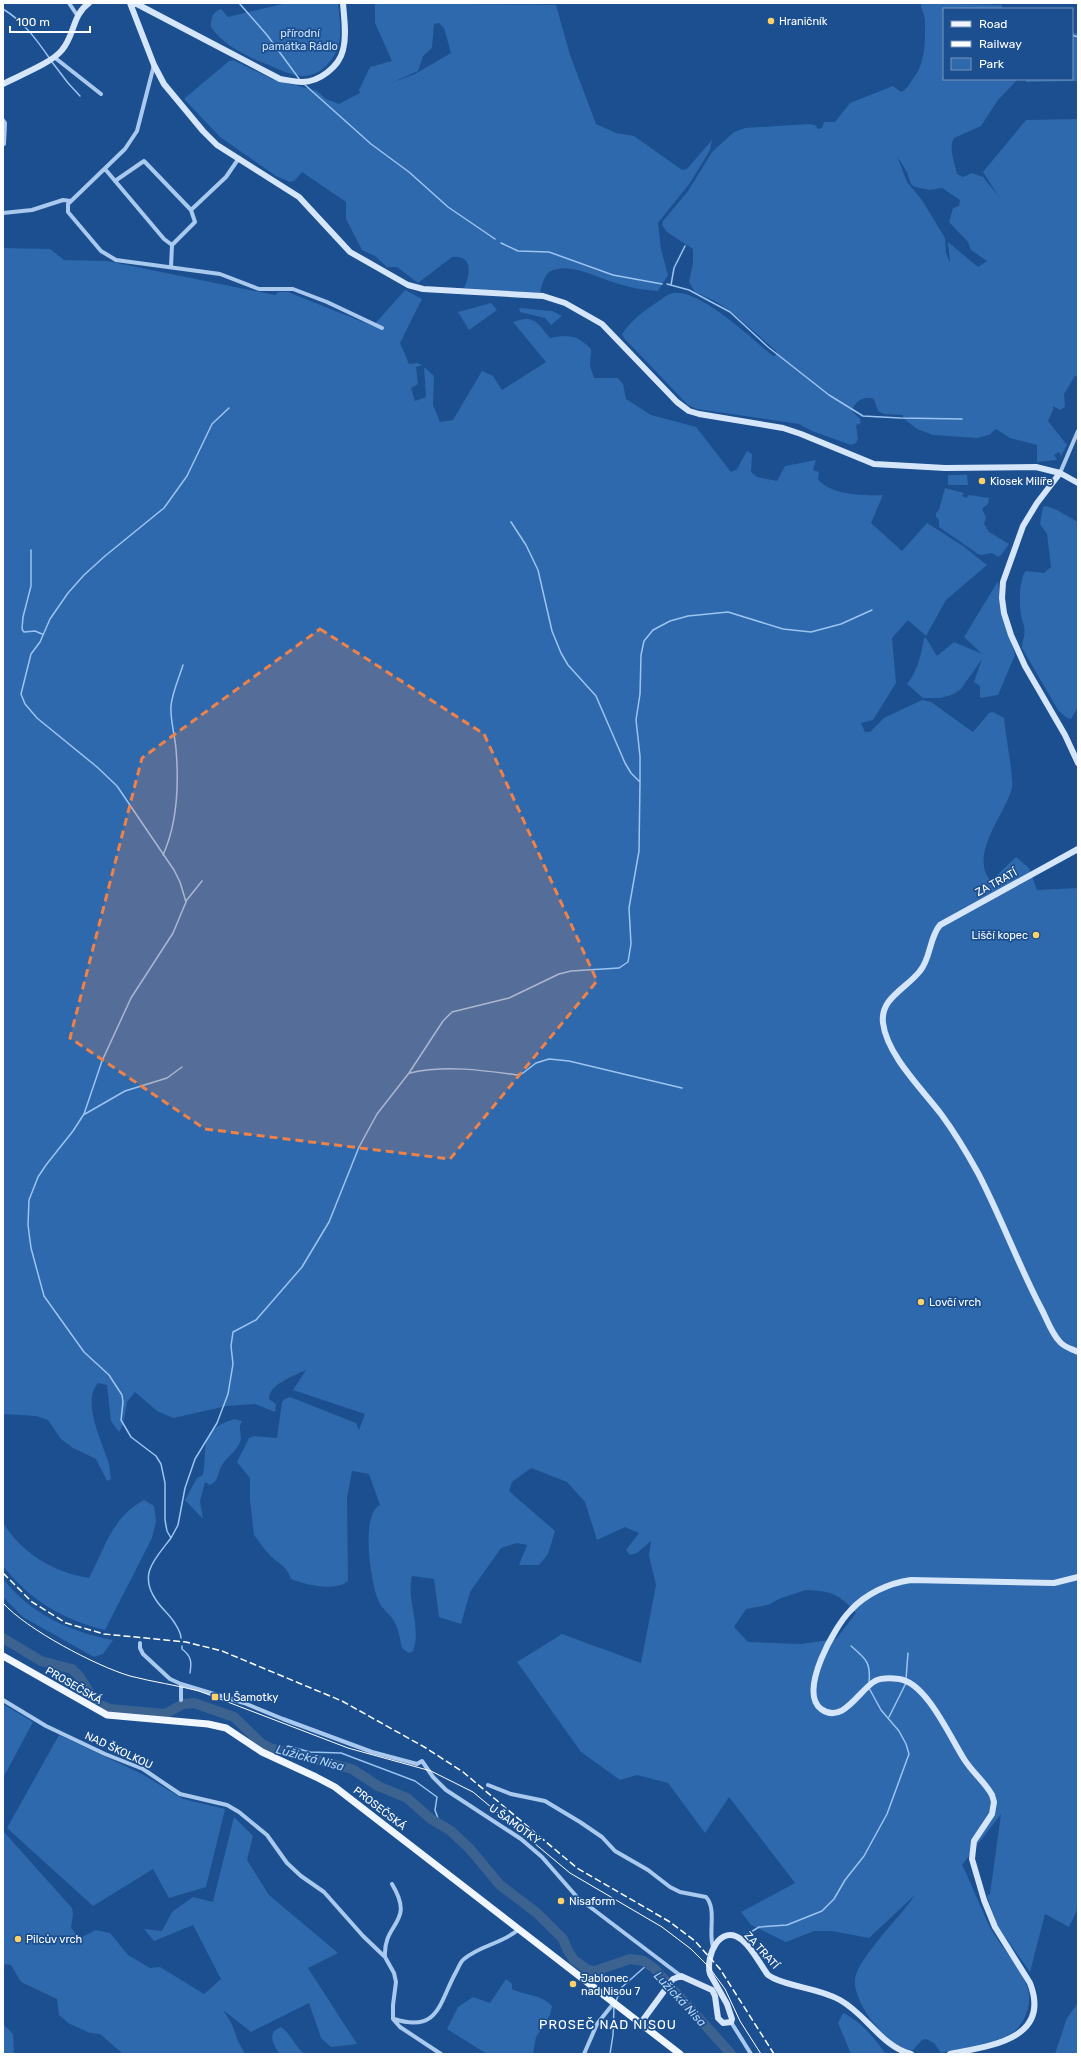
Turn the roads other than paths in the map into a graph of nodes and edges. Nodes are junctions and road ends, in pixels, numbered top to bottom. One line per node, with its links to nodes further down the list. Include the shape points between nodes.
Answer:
1 (69, 3): 6 (street)
2 (89, 3): 6 (street)
3 (130, 3): 8 (street)
4 (135, 3): 5 (street, via 280,79 300,82 316,79 324,74 341,56 345,37)
5 (343, 3)
6 (77, 15): 7 (street, via 66,44)
7 (54, 58): 9 (street); 10 (street)
8 (154, 65): 13 (street, via 164,84 203,131 217,145); 14 (street, via 137,131 125,149)
9 (3, 84)
10 (101, 94)
11 (3, 120): 12 (street, via 6,123)
12 (4, 144)
13 (239, 158): 17 (street, via 226,177); 23 (street, via 300,197 350,252 408,285 428,290 543,296 565,302 602,324 677,402 689,411 710,417 783,428 874,464 953,468 1036,467)
14 (105, 169): 15 (street); 16 (street)
15 (114, 181): 17 (street, via 144,161); 19 (street, via 164,239)
16 (71, 201): 18 (street, via 63,200 32,210); 20 (street, via 68,204 68,212 108,256 116,260)
17 (191, 210): 19 (street, via 196,222)
18 (3, 213)
19 (172, 244): 20 (street)
20 (171, 267): 21 (street, via 220,274 259,289 293,289)
21 (382, 328)
22 (1078, 431): 23 (street)
23 (1060, 473): 24 (street); 25 (street, via 1037,502 1023,526 1003,582 1002,598 1009,630 1025,666 1065,735)
24 (1078, 482)
25 (1078, 763)
26 (1078, 849): 27 (street, ZA TRATÍ, via 940,925 920,971 888,1000 884,1007 883,1024 886,1035 911,1077 940,1114 969,1158 993,1203 1020,1268 1058,1340)
27 (1078, 1352)
28 (1078, 1577): 49 (street, via 1054,1583 911,1580 893,1584 850,1610 840,1622 815,1675 814,1697 820,1708 830,1713 843,1711 874,1681 885,1678 900,1679 918,1689 939,1715 965,1760 990,1792 994,1802 992,1814 974,1841 972,1860 989,1913 1026,1976 1034,1999 1033,2013 1028,2025 1005,2042)
29 (140, 1643): 31 (street, via 143,1654 170,1679)
30 (3, 1656): 36 (main road, PROSEČSKÁ, via 107,1715 208,1724 231,1730 262,1752 335,1787)
31 (181, 1684): 33 (street); 39 (street, U ŠAMOTKY, via 244,1703 372,1752 417,1764 422,1761 446,1790 521,1839 542,1856 577,1897)
32 (3, 1700): 38 (street, NAD ŠKOLKOU, via 46,1726 143,1769 180,1794 228,1805 239,1812 267,1835 288,1863 324,1892)
33 (181, 1700)
34 (488, 1785): 37 (street, via 511,1794 545,1801 602,1837 615,1851 648,1870 670,1887 706,1898 711,1908 710,1936)
35 (392, 1884): 38 (street, via 400,1898 402,1911 387,1939)
36 (518, 1930): 40 (main road, PROSEČSKÁ); 41 (street, via 507,1939 477,1949 462,1960 440,2009 427,2021 413,2023)
37 (713, 1946): 42 (street, U ŠAMOTKY, via 709,1970 727,2004); 48 (street, ZA TRATÍ, via 722,1937 737,1936 773,1978 831,1995 861,2015 890,2044)
38 (385, 1957): 41 (street, NAD ŠKOLKOU, via 396,1982)
39 (681, 1976): 42 (street, U ŠAMOTKY, via 712,1990 718,2018 727,2024); 43 (street, via 673,1979)
40 (613, 2004): 43 (main road, PROSEČSKÁ); 45 (street, via 597,2024)
41 (394, 2019): 44 (street, via 400,2027)
42 (731, 2022): 47 (street, U ŠAMOTKY)
43 (640, 2024): 46 (main road, PROSEČSKÁ)
44 (441, 2054)
45 (584, 2054)
46 (680, 2054)
47 (751, 2054)
48 (911, 2054)
49 (950, 2054)

